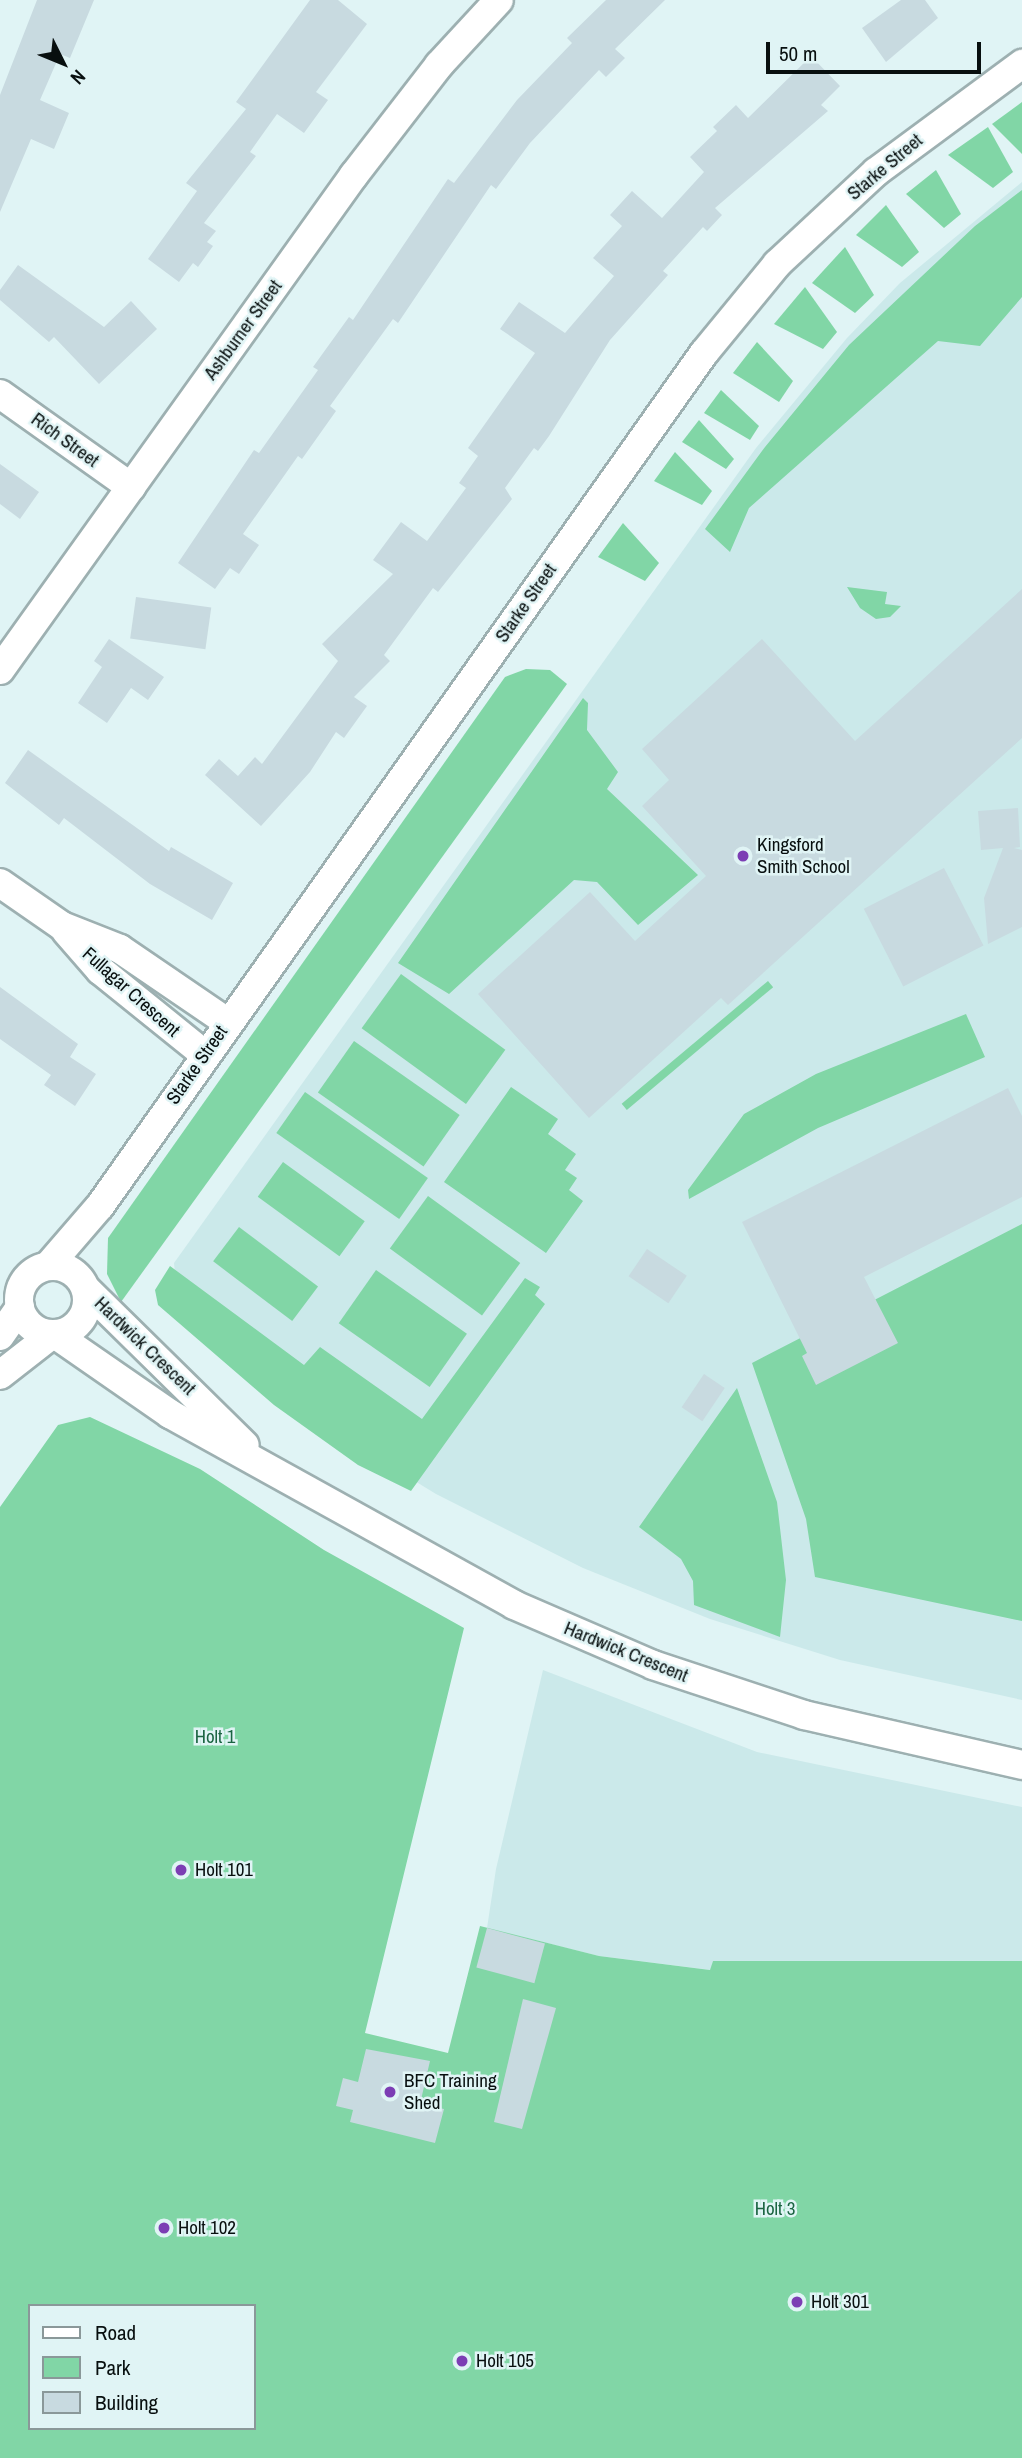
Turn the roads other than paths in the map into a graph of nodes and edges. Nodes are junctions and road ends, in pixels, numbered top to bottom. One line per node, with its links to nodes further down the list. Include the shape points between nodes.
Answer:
1 (499, 0): 4 (street, Ashburner Street, via 439,65 354,175)
2 (1022, 64): 8 (street, Starke Street, via 876,172 777,264 696,364)
3 (0, 394): 4 (street, Rich Street)
4 (131, 487): 5 (street, Ashburner Street)
5 (0, 670)
6 (0, 883): 7 (street, Fullagar Crescent)
7 (62, 926): 8 (street, Fullagar Crescent, via 120,949); 9 (street, Fullagar Crescent, via 100,970)
8 (227, 1022): 9 (street, Starke Street)
9 (204, 1054): 10 (street, Starke Street)
10 (100, 1206): 11 (street, Starke Street); 12 (street, Starke Street)
11 (48, 1265): 12 (street, via 71,1270); 13 (street, via 27,1277 20,1288)
12 (83, 1284): 14 (street, via 82,1320); 17 (street, Hardwick Crescent)
13 (20, 1307): 14 (street, via 26,1322); 15 (street)
14 (53, 1335): 16 (street); 17 (street, Hardwick Crescent, via 170,1414)
15 (0, 1336)
16 (0, 1375)
17 (261, 1461): 18 (street, Hardwick Crescent, via 405,1549 514,1605 653,1665 804,1715)
18 (1022, 1765)

